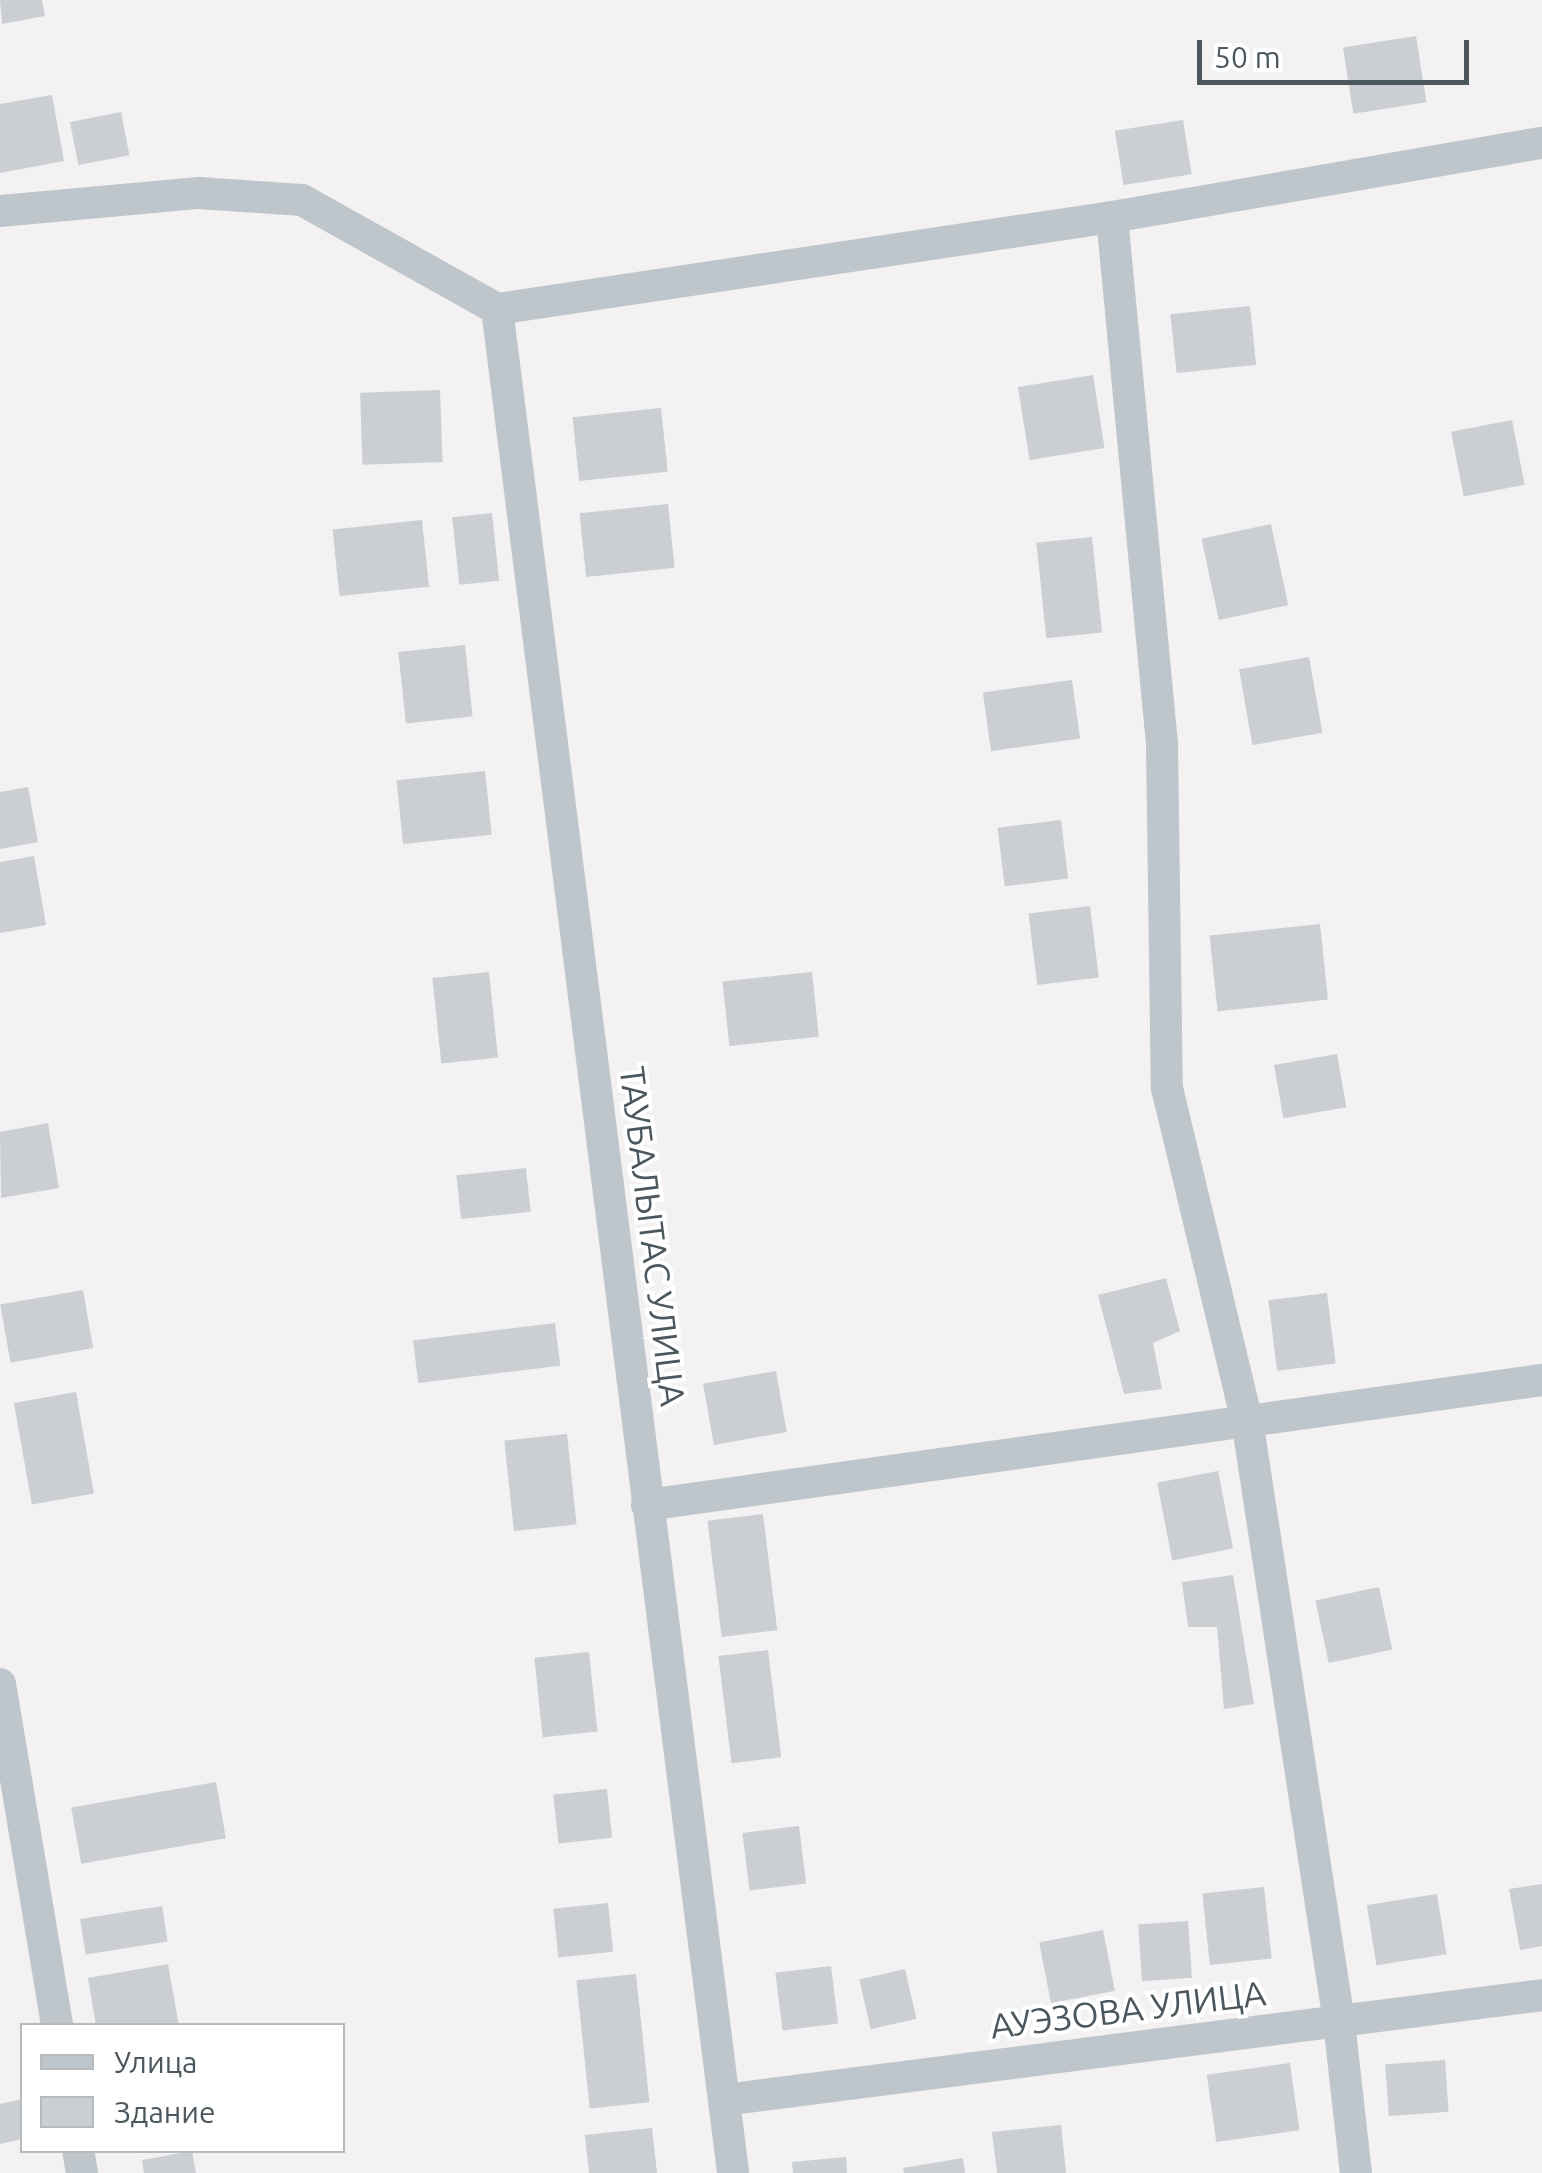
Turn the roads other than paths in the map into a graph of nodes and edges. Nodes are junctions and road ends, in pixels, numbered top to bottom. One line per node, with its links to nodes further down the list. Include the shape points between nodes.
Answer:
1 (1542, 143): 3 (street)
2 (0, 211): 4 (street, via 199,193 302,200)
3 (1112, 217): 4 (street); 6 (street, via 1162,744 1168,1088)
4 (497, 309): 7 (street, ТАУБАЛЫТАС УЛИЦА)
5 (1542, 1380): 6 (street)
6 (1247, 1420): 7 (street); 10 (street)
7 (646, 1504): 12 (street, ТАУБАЛЫТАС УЛИЦА)
8 (0, 1684): 11 (street)
9 (1542, 1995): 10 (street, АУЭЗОВА УЛИЦА)
10 (1340, 2022): 12 (street, АУЭЗОВА УЛИЦА); 14 (street)
11 (56, 2023)
12 (724, 2100): 13 (street, ТАУБАЛЫТАС УЛИЦА)
13 (733, 2173)
14 (1356, 2173)

